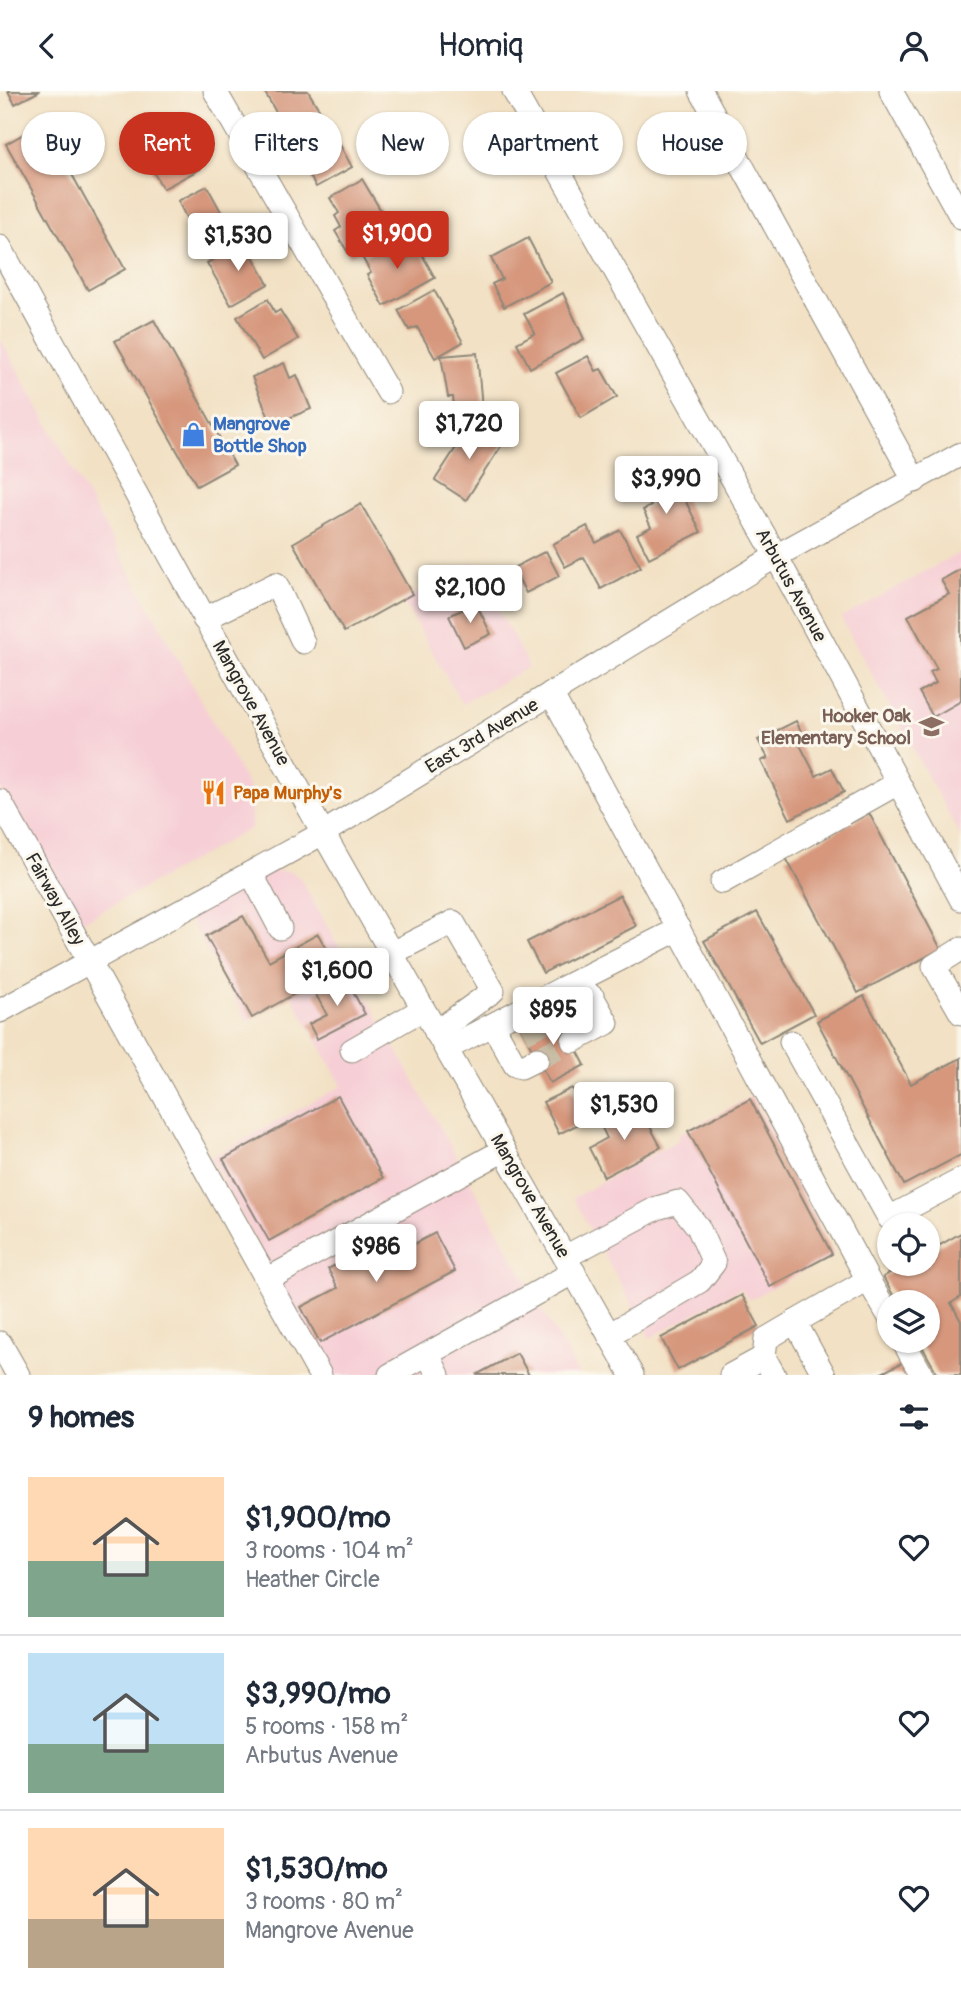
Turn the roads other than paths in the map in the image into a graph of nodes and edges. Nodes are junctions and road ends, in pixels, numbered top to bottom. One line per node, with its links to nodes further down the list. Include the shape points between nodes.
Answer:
1 (215, 91): 7 (street)
2 (514, 91): 10 (street, Arbutus Avenue)
3 (701, 91): 9 (street)
4 (891, 91): 5 (street)
5 (961, 217)
6 (0, 247): 11 (street, Mangrove Avenue)
7 (388, 392)
8 (961, 454): 9 (street, East 3rd Avenue)
9 (915, 481): 10 (street, East 3rd Avenue)
10 (776, 556): 13 (street, East 3rd Avenue); 14 (street, Arbutus Avenue)
11 (204, 619): 12 (street, via 276,585); 16 (street, Mangrove Avenue)
12 (303, 642)
13 (551, 693): 16 (street, East 3rd Avenue); 21 (street)
14 (898, 783): 18 (street); 19 (street, Arbutus Avenue)
15 (0, 801): 24 (street, Fairway Alley)
16 (323, 833): 17 (street, East 3rd Avenue); 23 (street, Mangrove Avenue)
17 (251, 873): 20 (street); 24 (street, East 3rd Avenue)
18 (722, 883)
19 (961, 899)
20 (280, 928)
21 (678, 929): 25 (street); 37 (street)
22 (961, 949): 28 (street, via 934,966)
23 (392, 953): 26 (street, Mangrove Avenue); 30 (street, via 453,922 460,933 493,992)
24 (90, 961): 27 (street, East 3rd Avenue); 36 (street, Fairway Alley)
25 (561, 989): 29 (street, via 583,989 600,1011); 30 (street, via 516,1044)
26 (424, 1009): 30 (street, Mangrove Avenue); 32 (street)
27 (0, 1011)
28 (961, 1013)
29 (566, 1028)
30 (441, 1040): 33 (street, Mangrove Avenue)
31 (791, 1042): 34 (street, via 890,1218)
32 (352, 1050)
33 (504, 1150): 35 (street, Mangrove Avenue); 36 (street)
34 (961, 1180)
35 (569, 1265): 40 (street, Mangrove Avenue); 40 (street, via 657,1207 678,1202 698,1227 714,1263 700,1282); 43 (street)
36 (268, 1279): 47 (street, Fairway Alley)
37 (868, 1280): 38 (street); 39 (street)
38 (877, 1295)
39 (795, 1322): 44 (street, via 766,1339); 50 (street)
40 (609, 1335): 45 (street, Mangrove Avenue)
41 (0, 1343): 46 (street)
42 (910, 1353): 51 (street)
43 (433, 1365): 48 (street)
44 (769, 1366): 49 (street)
45 (626, 1373)
46 (18, 1375)
47 (320, 1375)
48 (390, 1375)
49 (731, 1375)
50 (824, 1375)
51 (922, 1375)

